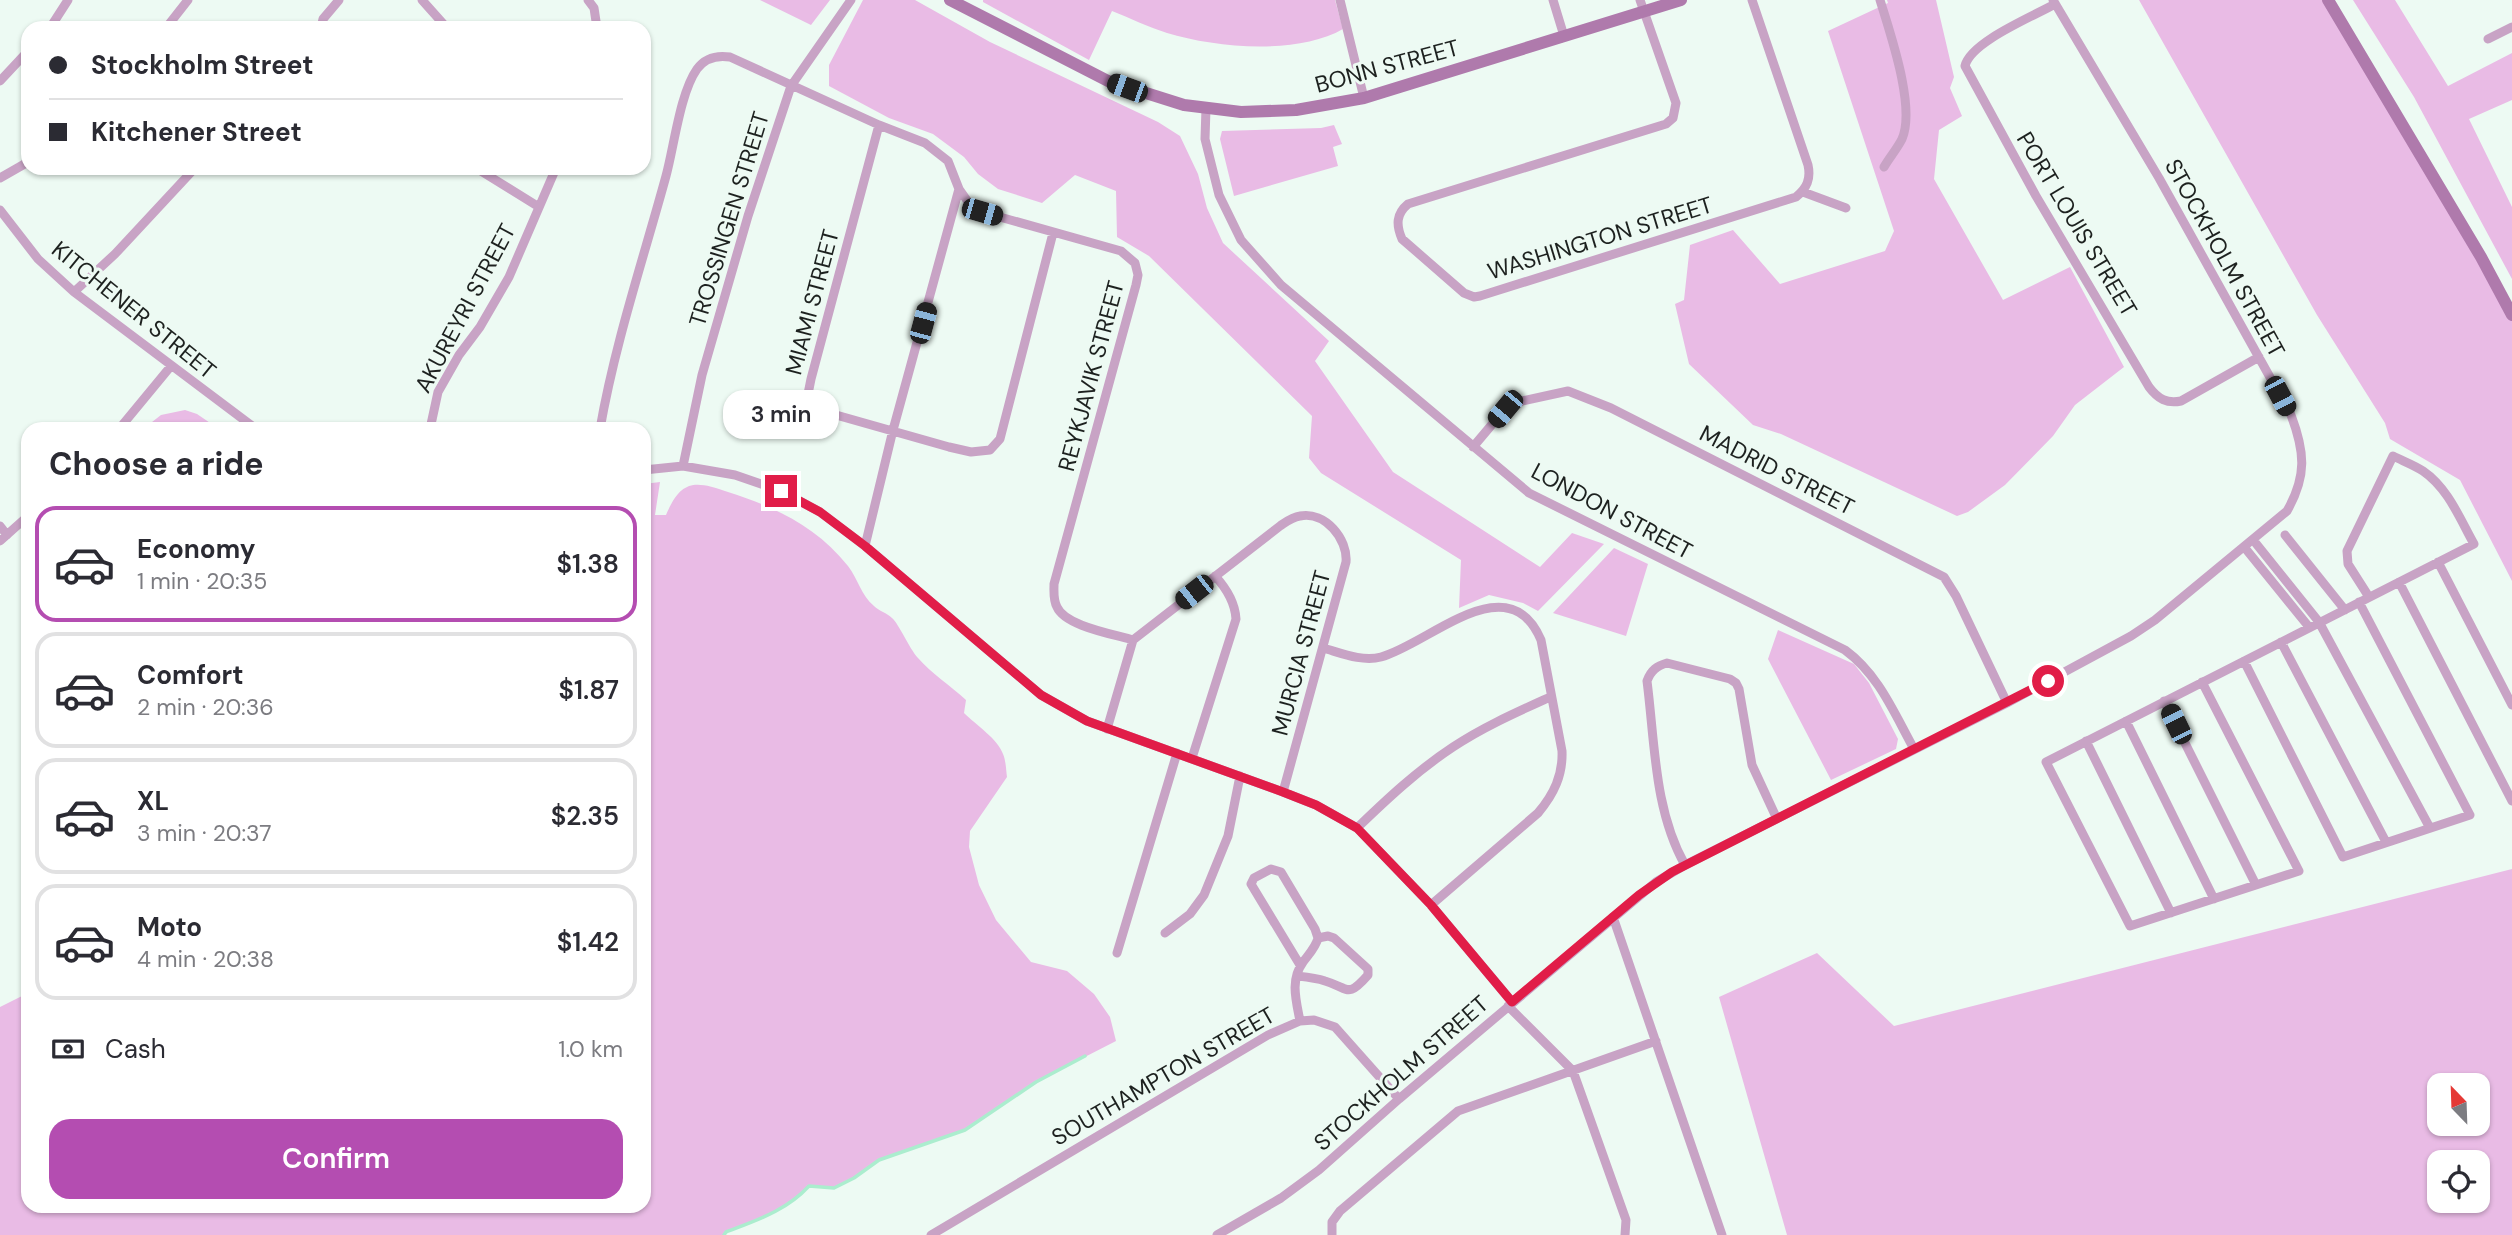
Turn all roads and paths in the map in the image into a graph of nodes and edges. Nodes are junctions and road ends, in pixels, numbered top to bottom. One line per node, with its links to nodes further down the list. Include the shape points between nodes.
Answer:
1 (68, 0): 16 (street)
2 (188, 0): 17 (street)
3 (339, 0): 18 (street)
4 (422, 0): 19 (street)
5 (589, 0): 20 (street)
6 (851, 0): 26 (street, TROSSINGEN STREET)
7 (950, 0): 28 (street, BONN STREET, via 1108,80 1164,100)
8 (1340, 0): 27 (street)
9 (1553, 0): 22 (street)
10 (1681, 0): 15 (street, BONN STREET)
11 (1752, 0): 37 (street, via 1808,165 1810,178)
12 (1880, 0): 31 (street, via 1904,88 1905,111 1902,138)
13 (2328, 0): 43 (street)
14 (2054, 2): 44 (street, STOCKHOLM STREET); 44 (street, PORT LOUIS STREET, via 1980,46 1965,66 2036,196 2160,399 2181,401)
15 (1642, 6): 22 (street, BONN STREET); 37 (street, WASHINGTON STREET, via 1675,103 1673,118 1666,124 1408,204 1398,217 1402,239 1474,297)
16 (54, 21)
17 (172, 21)
18 (323, 21)
19 (441, 21)
20 (596, 21)
21 (2512, 27): 23 (street)
22 (1564, 36): 27 (street, BONN STREET)
23 (2488, 39)
24 (21, 58): 25 (street)
25 (0, 81)
26 (791, 86): 29 (street); 49 (street, via 720,55 703,63 692,78 621,328); 52 (street, TROSSINGEN STREET, via 702,375)
27 (1364, 98): 28 (street, BONN STREET, via 1280,112)
28 (1206, 108): 51 (street, LONDON STREET, via 1205,139 1219,195 1253,257)
29 (879, 125): 36 (street, via 940,153); 50 (street, MIAMI STREET, via 808,394 813,406 822,411)
30 (21, 166): 35 (street)
31 (1884, 167)
32 (188, 175): 42 (street)
33 (487, 175): 38 (street)
34 (553, 175): 38 (street, AKUREYRI STREET)
35 (0, 178)
36 (959, 189): 41 (street, REYKJAVIK STREET, via 971,206 982,212); 50 (street)
37 (1803, 192): 39 (street)
38 (539, 207): 48 (street, AKUREYRI STREET, via 509,276 439,392)
39 (1846, 208)
40 (0, 210): 42 (street, KITCHENER STREET, via 38,259)
41 (1053, 233): 50 (street, via 994,448 962,450); 68 (street, REYKJAVIK STREET, via 1113,248 1132,259 1137,270 1054,584 1056,606 1066,618)
42 (74, 292): 45 (street, KITCHENER STREET)
43 (2512, 315)
44 (2259, 357): 58 (street, STOCKHOLM STREET, via 2291,415 2303,455 2298,493 2287,511)
45 (171, 366): 46 (street); 47 (street, KITCHENER STREET)
46 (125, 422)
47 (247, 422)
48 (432, 422)
49 (601, 422)
50 (894, 430): 59 (street)
51 (1473, 447): 75 (street, MADRID STREET, via 1516,402 1568,391 1600,403 1944,577); 80 (street, LONDON STREET, via 1537,498 1845,650 1876,680)
52 (682, 466): 53 (street); 59 (street, via 735,475 781,491 820,512)
53 (651, 469)
54 (21, 522): 57 (street)
55 (0, 526): 57 (street)
56 (2285, 535): 65 (street)
57 (4, 538)
58 (2254, 541): 60 (street, STOCKHOLM STREET); 66 (street)
59 (865, 546): 78 (street, via 1041,695)
60 (2245, 548): 67 (street); 75 (street, STOCKHOLM STREET, via 2131,636)
61 (2438, 562): 63 (street); 64 (street, via 2474,544 2439,486 2424,472 2393,456 2347,551); 76 (street)
62 (1215, 576): 68 (street, MURCIA STREET); 70 (street, MURCIA STREET, via 1294,517 1313,516 1325,522 1336,531 1347,556); 82 (street, via 1233,601 1236,619)
63 (2399, 582): 64 (street); 85 (street)
64 (2364, 600): 65 (street); 88 (street, via 2470,815)
65 (2345, 610): 66 (street)
66 (2319, 622): 67 (street); 88 (street)
67 (2309, 627): 69 (street)
68 (1133, 640): 78 (street)
69 (2281, 642): 71 (street); 89 (street)
70 (1323, 648): 73 (street, via 1357,657 1381,657 1479,609 1499,606 1514,610 1538,632); 84 (street, MURCIA STREET)
71 (2244, 661): 72 (street); 89 (street, via 2343,857)
72 (2202, 682): 74 (street); 91 (street, via 2299,871)
73 (1550, 696): 87 (street, via 1450,749); 93 (street, via 1562,764 1554,790 1538,813)
74 (2164, 701): 77 (street); 91 (street)
75 (2007, 703): 80 (street, STOCKHOLM STREET)
76 (2512, 705)
77 (2126, 721): 79 (street); 92 (street)
78 (1107, 729): 81 (street)
79 (2086, 741): 94 (street); 94 (street, via 2046,762 2130,926)
80 (1914, 750): 86 (street, STOCKHOLM STREET)
81 (1177, 753): 82 (street); 98 (street)
82 (1192, 758): 83 (street)
83 (1240, 776): 84 (street); 96 (street, via 1228,836 1204,895 1190,914)
84 (1283, 792): 87 (street)
85 (2512, 801)
86 (1777, 820): 90 (street, STOCKHOLM STREET); 90 (street, via 1752,765 1736,683 1667,663 1659,666 1647,681 1662,810)
87 (1357, 828): 93 (street)
88 (2430, 828): 89 (street)
89 (2386, 842)
90 (1685, 865): 95 (street, STOCKHOLM STREET)
91 (2256, 886): 92 (street)
92 (2214, 899): 94 (street)
93 (1431, 905): 101 (street)
94 (2171, 913)
95 (1613, 917): 101 (street, STOCKHOLM STREET); 103 (street)
96 (1165, 933)
97 (1318, 938): 99 (street); 99 (street, via 1281,872 1271,869 1252,880); 100 (street, via 1334,938 1368,969 1368,975 1348,991 1328,981)
98 (1117, 953)
99 (1300, 965): 100 (street)
100 (1297, 976): 102 (street, via 1294,987)
101 (1510, 1004): 104 (street); 105 (street, STOCKHOLM STREET)
102 (1300, 1021): 105 (street, SOUTHAMPTON STREET, via 1320,1021 1339,1029); 106 (street, SOUTHAMPTON STREET, via 1268,1035)
103 (1656, 1041): 104 (street); 110 (street)
104 (1573, 1071): 108 (street, via 1458,1111 1340,1211 1332,1222); 109 (street, via 1626,1220)
105 (1399, 1099): 107 (street, STOCKHOLM STREET, via 1303,1182)
106 (931, 1235)
107 (1217, 1235)
108 (1332, 1235)
109 (1625, 1235)
110 (1722, 1235)

